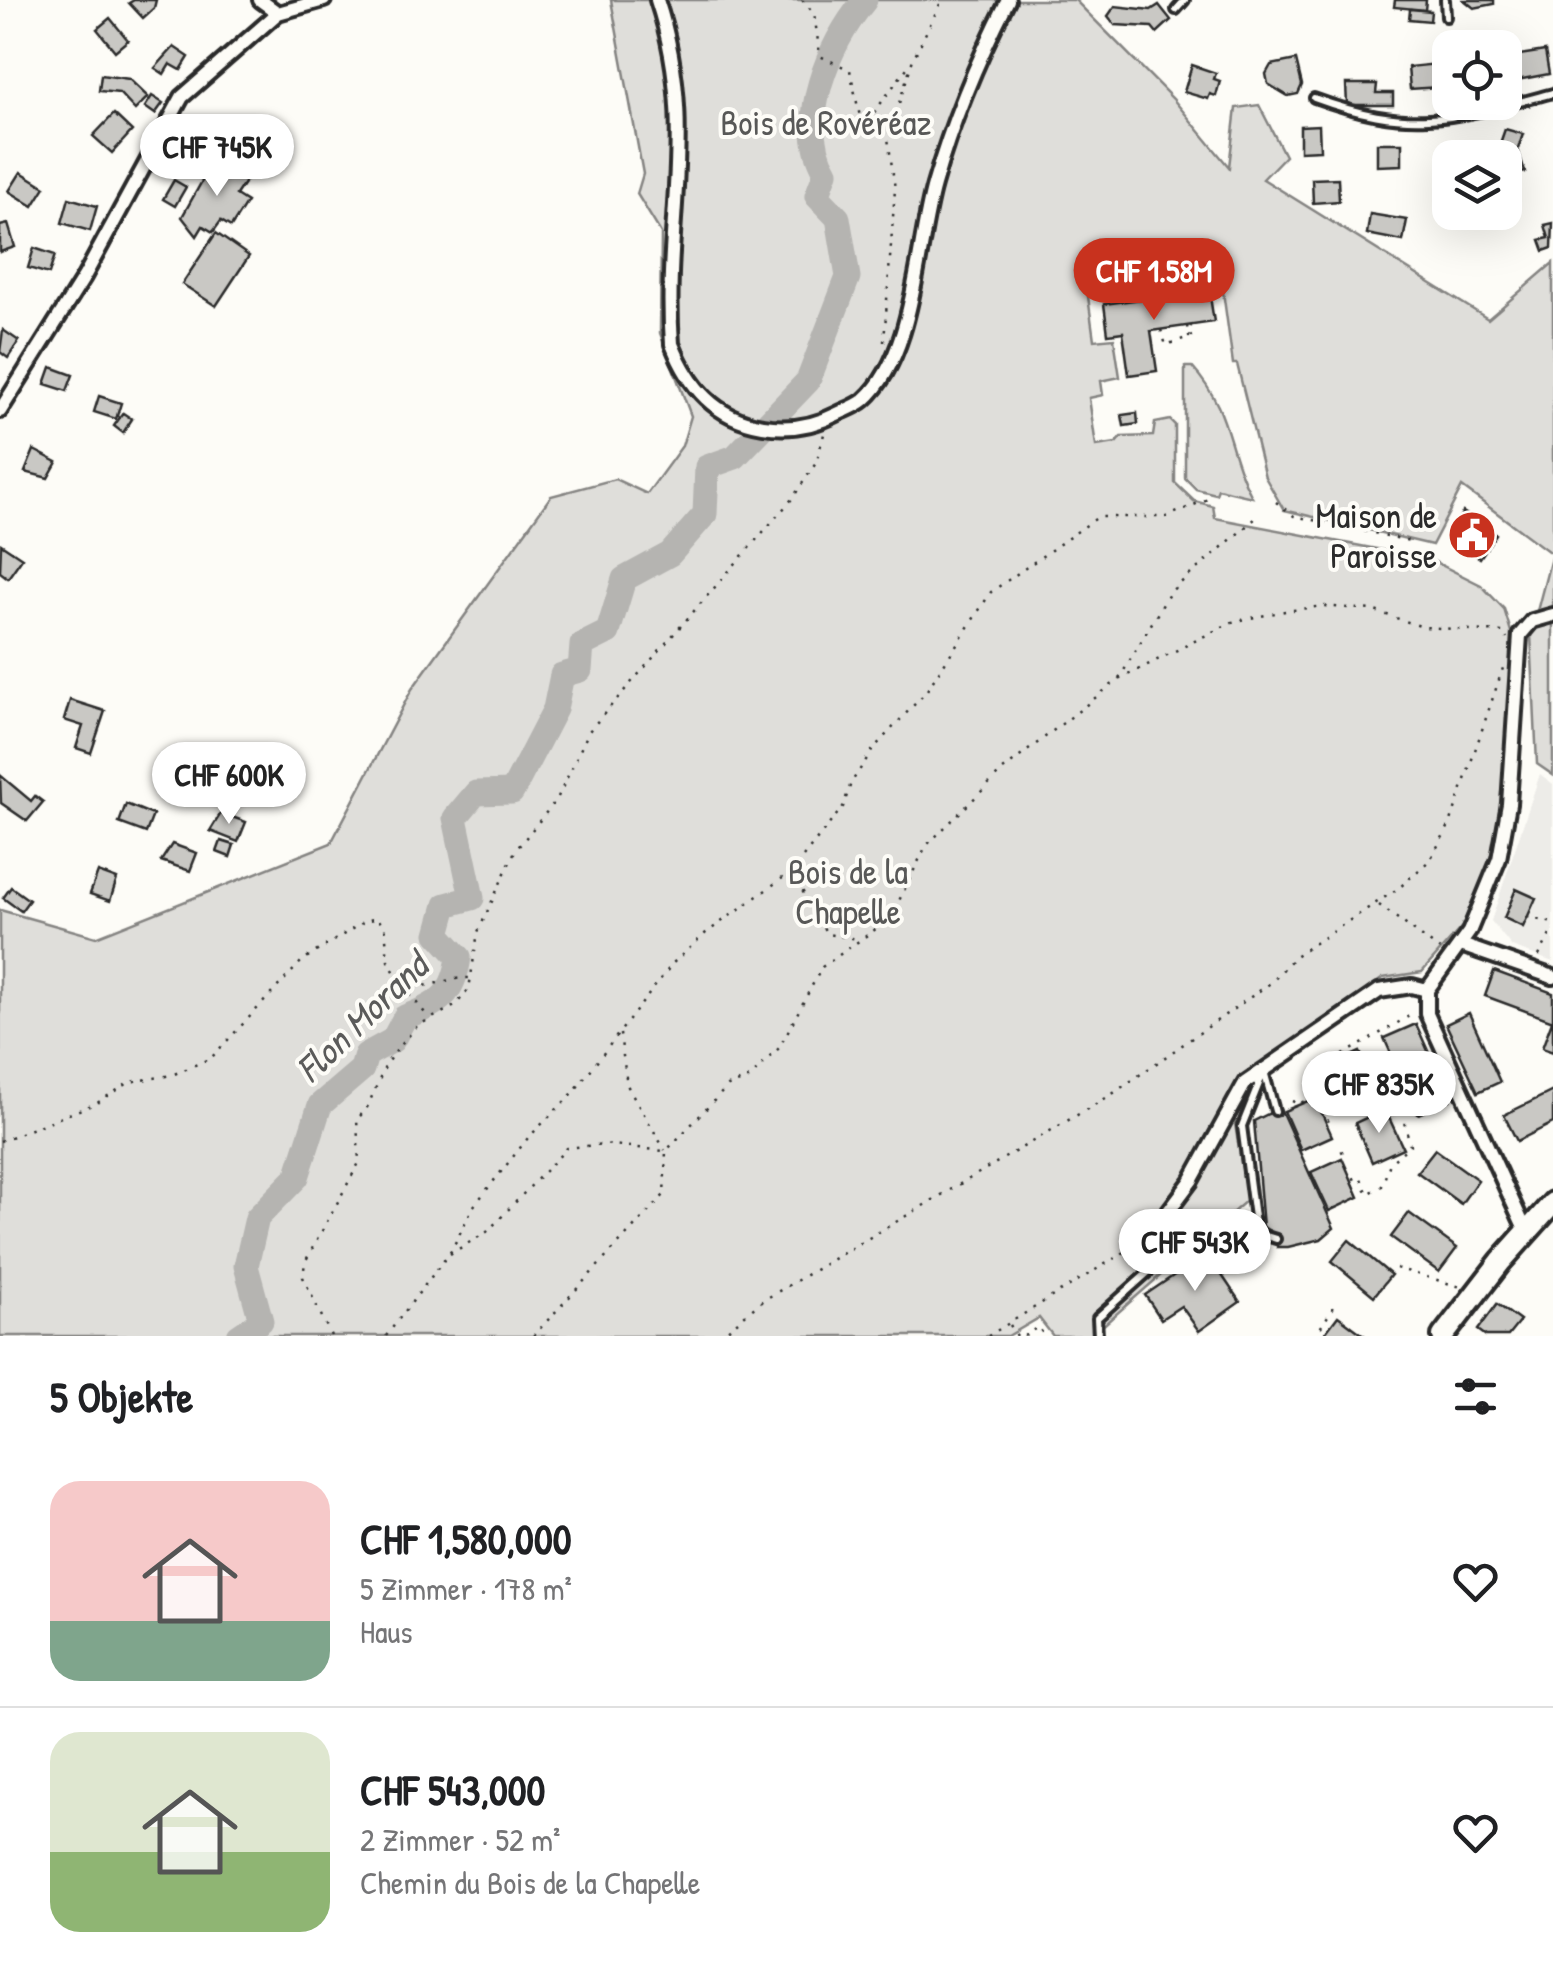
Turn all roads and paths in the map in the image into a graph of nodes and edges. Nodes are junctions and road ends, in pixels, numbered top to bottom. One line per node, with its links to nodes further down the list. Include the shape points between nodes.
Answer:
1 (260, 0): 10 (street)
2 (324, 0): 10 (street)
3 (657, 0): 19 (street, via 681,112 672,344 684,376 712,406 750,424 784,430)
4 (802, 0): 12 (path, via 814,12 820,56 850,70 860,117 873,114)
5 (942, 0): 12 (path)
6 (1008, 0): 17 (street, via 962,100 934,186 902,338)
7 (1185, 0): 9 (lane)
8 (1445, 0): 11 (lane)
9 (1176, 10)
10 (278, 13): 18 (street, via 182,97 84,278)
11 (1446, 18)
12 (913, 59): 17 (path, via 888,138 895,189 884,309)
13 (1553, 93): 14 (lane, via 1456,120 1418,122)
14 (1314, 98)
15 (1189, 326): 16 (path, via 1192,336 1166,344)
16 (1161, 330)
17 (888, 368): 19 (street, via 863,401)
18 (0, 410)
19 (828, 418): 40 (path, via 816,464 792,499 590,732 557,799 515,851 478,932)
20 (1210, 498): 28 (path, via 1166,517 1098,517 991,592 926,693 874,748 843,807)
21 (1276, 502): 23 (path, via 1294,516)
22 (1256, 518): 27 (path, via 1170,592)
23 (1410, 542)
24 (1553, 615): 33 (street, via 1532,620 1520,635 1509,804 1498,859)
25 (1513, 650): 27 (path, via 1503,632 1423,627 1372,610 1324,606 1232,622)
26 (1507, 659): 29 (path, via 1450,824 1430,860)
27 (1118, 680): 34 (path, via 1003,770 926,846 890,919)
28 (791, 872): 34 (path, via 827,934); 45 (path, via 673,963)
29 (1378, 904): 36 (path); 75 (path, via 1295,956 1272,982 1111,1095 762,1301)
30 (1527, 918): 31 (path)
31 (1553, 923)
32 (1553, 930): 38 (path)
33 (1468, 932): 35 (street); 37 (street)
34 (858, 939): 60 (path, via 822,966 779,1048 748,1078 728,1086)
35 (1461, 945): 37 (street); 42 (street)
36 (1440, 949)
37 (1501, 957): 39 (street)
38 (1538, 958)
39 (1553, 977)
40 (473, 978): 41 (path, via 450,977 421,989); 44 (path, via 455,1006)
41 (403, 986): 44 (path); 58 (path, via 388,961 385,927 377,918 365,921 303,960 211,1058 130,1082 97,1103)
42 (1428, 990): 48 (street, via 1379,991); 64 (street, via 1427,1014)
43 (1417, 1012): 49 (path)
44 (430, 1020): 72 (path, via 387,1062 357,1120 359,1163 305,1262 303,1278)
45 (620, 1032): 60 (path, via 626,1085); 67 (path, via 473,1207)
46 (1380, 1065): 47 (path)
47 (1370, 1069)
48 (1264, 1070): 54 (lane); 65 (street, via 1234,1096 1191,1182); 66 (lane, via 1242,1126 1256,1224)
49 (1316, 1071)
50 (1324, 1090): 53 (path, via 1299,1104)
51 (1393, 1097): 52 (path)
52 (1386, 1100)
53 (1292, 1101)
54 (1275, 1111)
55 (1335, 1118): 56 (path)
56 (1328, 1121)
57 (1397, 1127): 62 (path, via 1405,1124 1410,1145 1390,1163 1382,1186 1368,1194 1360,1176)
58 (0, 1140)
59 (1348, 1148): 61 (path)
60 (666, 1151): 67 (path, via 604,1144 567,1148 488,1232); 74 (path, via 664,1195)
61 (1341, 1152)
62 (1353, 1179)
63 (1553, 1203): 64 (main road)
64 (1526, 1231): 69 (main road)
65 (1150, 1236): 71 (path); 80 (lane, via 1154,1266 1098,1318)
66 (1276, 1239)
67 (447, 1256): 73 (path)
68 (1396, 1268): 69 (path)
69 (1476, 1292): 82 (main road)
70 (1337, 1302): 81 (path)
71 (1009, 1323): 76 (path); 77 (path)
72 (331, 1336)
73 (386, 1336)
74 (533, 1336)
75 (720, 1336)
76 (988, 1336)
77 (1017, 1336)
78 (1024, 1336): 79 (path, via 1038,1327)
79 (1045, 1336)
80 (1098, 1336)
81 (1316, 1336)
82 (1443, 1336)

